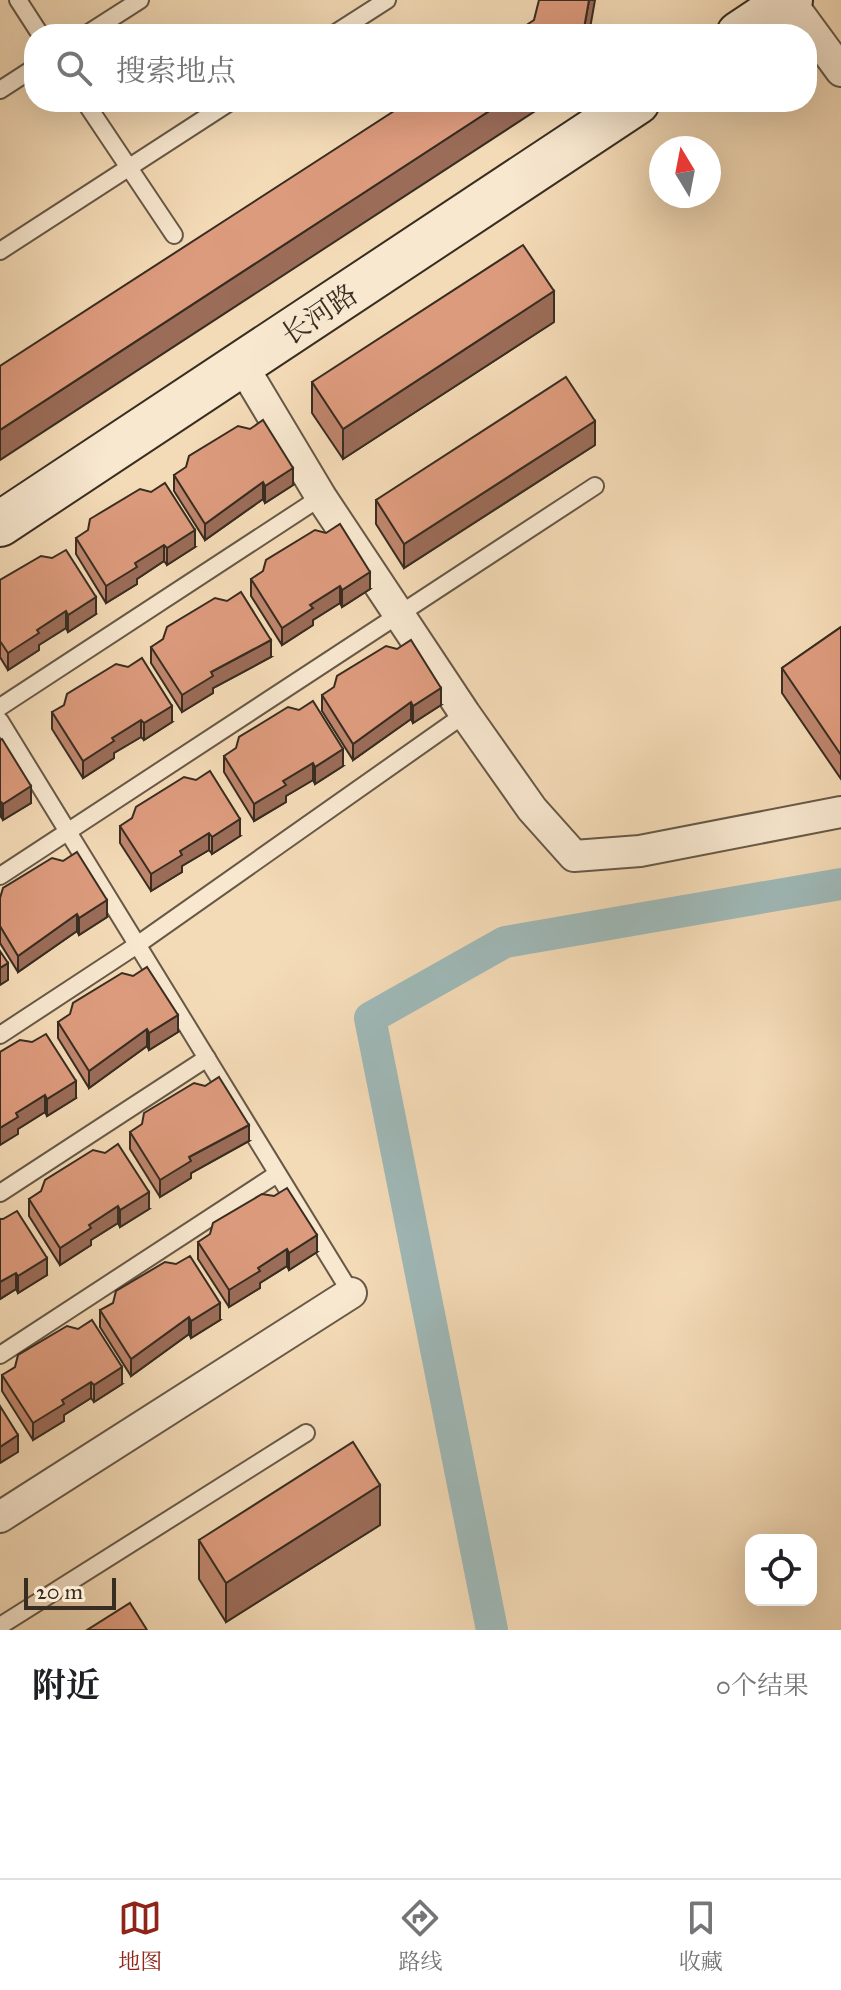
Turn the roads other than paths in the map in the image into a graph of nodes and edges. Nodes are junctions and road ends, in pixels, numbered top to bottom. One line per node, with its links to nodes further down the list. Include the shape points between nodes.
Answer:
1 (18, 0): 5 (lane)
2 (140, 0): 6 (lane)
3 (387, 0): 7 (lane)
4 (789, 0): 8 (street); 9 (street)
5 (34, 24)
6 (103, 24)
7 (350, 24)
8 (754, 24)
9 (807, 24)
10 (817, 38): 11 (street)
11 (841, 71)
12 (24, 74): 13 (lane)
13 (0, 90)
14 (92, 112): 17 (lane)
15 (215, 112): 17 (lane)
16 (622, 112): 20 (street, 长河路)
17 (128, 168): 18 (lane); 19 (lane)
18 (174, 235)
19 (0, 251)
20 (242, 365): 22 (street); 23 (street, 长河路)
21 (595, 486): 24 (lane)
22 (321, 497): 24 (street); 25 (lane)
23 (0, 524)
24 (399, 614): 26 (street); 29 (lane)
25 (0, 707)
26 (465, 714): 28 (street, via 532,809 574,856 640,851); 31 (lane)
27 (0, 721): 29 (lane)
28 (841, 812)
29 (67, 831): 30 (lane); 31 (lane)
30 (0, 876)
31 (137, 945): 32 (lane); 33 (lane)
32 (0, 1035)
33 (207, 1058): 34 (lane); 35 (lane)
34 (277, 1174): 36 (lane); 37 (lane)
35 (0, 1193)
36 (351, 1293): 39 (street)
37 (0, 1355)
38 (306, 1433): 40 (lane)
39 (0, 1517)
40 (0, 1626)

